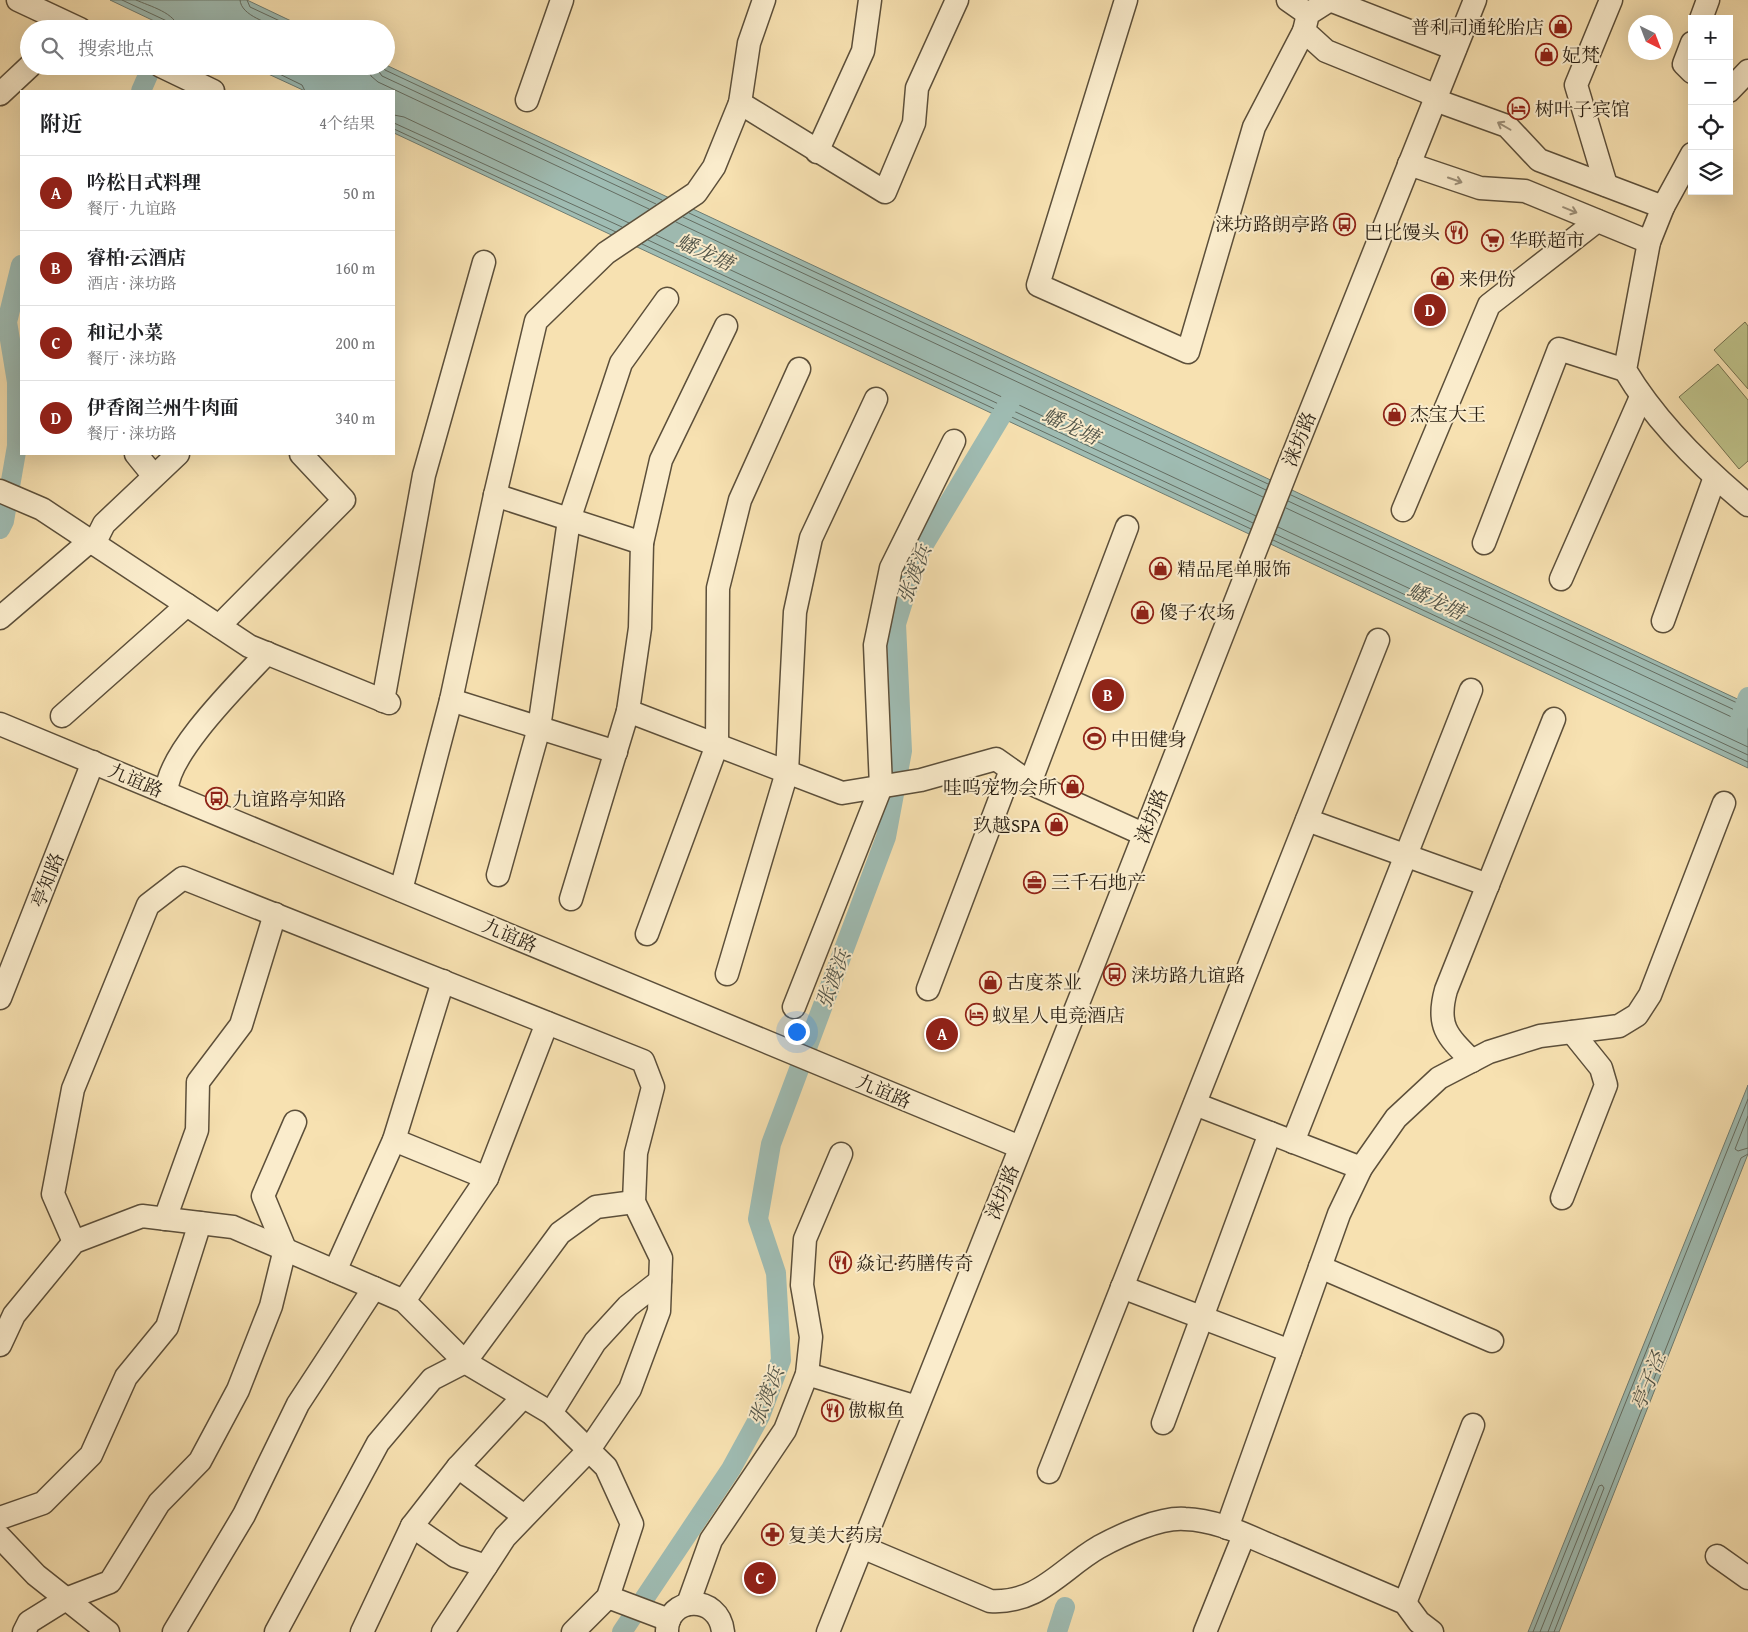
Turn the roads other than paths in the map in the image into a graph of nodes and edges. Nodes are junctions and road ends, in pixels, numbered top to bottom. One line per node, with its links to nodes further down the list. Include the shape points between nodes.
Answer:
1 (18, 0): 12 (street)
2 (562, 0): 24 (street)
3 (764, 0): 25 (street, via 749,43)
4 (870, 0): 26 (street, via 863,51)
5 (957, 0): 26 (street, via 917,88 914,123 885,192)
6 (1126, 0): 13 (street, via 1038,285 1188,352 1254,127)
7 (1288, 0): 13 (street)
8 (1475, 0): 14 (street, 涞坊路)
9 (1611, 0): 30 (street, via 1576,85)
10 (1708, 0): 11 (street)
11 (1702, 15)
12 (59, 20)
13 (1306, 23): 14 (street, via 1330,0); 23 (street, via 1326,51)
14 (1455, 49): 23 (street, 涞坊路)
15 (1688, 54): 16 (street, via 1684,64)
16 (1688, 68)
17 (1748, 71): 20 (street)
18 (20, 75): 22 (street)
19 (179, 75): 21 (street)
20 (1733, 86)
21 (211, 90)
22 (0, 94)
23 (1436, 98): 27 (street, one-way to 23, via 1507,126); 29 (street, 涞坊路)
24 (528, 100)
25 (740, 103): 26 (street); 49 (street, via 714,167 696,193 606,253 536,321)
26 (817, 152)
27 (1539, 160): 30 (street); 31 (street)
28 (1688, 161): 32 (street)
29 (1409, 164): 31 (street, one-way to 31, via 1480,188); 81 (street, 涞坊路)
30 (1606, 185): 32 (street)
31 (1525, 191): 33 (street, one-way to 33)
32 (1663, 207): 34 (street)
33 (1597, 221): 34 (street); 51 (street, via 1489,305)
34 (1649, 242): 39 (street)
35 (484, 262): 63 (street, via 424,476 386,702)
36 (667, 299): 52 (street, via 621,363)
37 (726, 326): 55 (street, via 661,460)
38 (799, 369): 71 (street, via 740,500 718,588)
39 (1625, 370): 40 (street); 56 (street, via 1559,349)
40 (1641, 397): 47 (street); 57 (street)
41 (876, 399): 75 (street, via 811,538 795,612)
42 (954, 441): 77 (street, via 891,568 875,645)
43 (137, 455): 46 (street)
44 (177, 455): 46 (street)
45 (302, 455): 61 (street, via 344,500)
46 (153, 475): 54 (street, via 104,524)
47 (1715, 477): 50 (street); 60 (street)
48 (0, 491): 54 (street, via 35,506)
49 (494, 495): 52 (street); 65 (street)
50 (1744, 502)
51 (1403, 510)
52 (570, 520): 55 (street); 70 (street)
53 (1126, 528): 76 (street)
54 (92, 542): 58 (street); 59 (street)
55 (642, 543): 66 (street, via 640,628)
56 (1484, 543)
57 (1561, 579)
58 (187, 605): 61 (street); 67 (street)
59 (0, 618)
60 (1663, 621)
61 (219, 626): 63 (street)
62 (1378, 640): 80 (street)
63 (267, 654): 78 (street, via 206,721 177,759)
64 (1471, 690): 82 (street)
65 (451, 700): 70 (street); 85 (street)
66 (628, 712): 71 (street); 72 (street)
67 (62, 716)
68 (1554, 718): 84 (street)
69 (0, 724): 73 (street, 九谊路)
70 (539, 728): 72 (street); 83 (street)
71 (716, 745): 75 (street); 88 (street)
72 (616, 752): 86 (street)
73 (93, 762): 78 (street, 九谊路); 92 (street, 亭知路)
74 (1011, 770): 76 (street); 77 (street, via 996,759 921,780); 91 (street)
75 (787, 772): 77 (street, via 842,793); 89 (street)
76 (1030, 783): 81 (street)
77 (881, 787): 93 (street)
78 (167, 793): 85 (street, 九谊路)
79 (1724, 803): 95 (street, via 1650,995 1637,1015 1619,1026)
80 (1307, 820): 82 (street); 97 (street)
81 (1144, 834): 102 (street, 涞坊路)
82 (1406, 856): 84 (street); 101 (street)
83 (498, 875)
84 (1488, 885): 96 (street, via 1440,1010 1445,1029)
85 (401, 890): 102 (street, 九谊路)
86 (571, 899)
87 (275, 914): 90 (street); 108 (street, via 241,1025 198,1082 197,1130); 110 (street, via 183,878 148,905 73,1089 53,1194)
88 (647, 934)
89 (727, 974)
90 (443, 981): 94 (street); 100 (street)
91 (928, 989)
92 (0, 998)
93 (794, 1007)
94 (547, 1023): 105 (street); 107 (street, via 643,1061 653,1087 636,1153)
95 (1572, 1032): 96 (street, via 1540,1036 1489,1052); 106 (street, via 1601,1068 1606,1085)
96 (1472, 1061): 104 (street, via 1439,1078 1396,1118)
97 (1195, 1104): 99 (street); 115 (street)
98 (295, 1122): 111 (street, via 263,1196)
99 (1270, 1133): 101 (street); 119 (street)
100 (394, 1140): 105 (street); 113 (street)
101 (1293, 1142): 104 (street)
102 (1020, 1147): 126 (street, 涞坊路)
103 (841, 1154): 124 (street, via 805,1239 802,1285 811,1337)
104 (1361, 1168): 112 (street, via 1339,1214)
105 (487, 1178): 117 (street)
106 (1562, 1198)
107 (634, 1202): 114 (street, via 661,1258); 123 (street, via 596,1207 560,1233)
108 (165, 1219): 109 (street); 110 (street, via 142,1216)
109 (200, 1223): 111 (street, via 233,1227); 134 (street, via 167,1327 126,1377 91,1455 43,1503)
110 (74, 1242): 118 (street)
111 (285, 1249): 113 (street); 143 (street, via 271,1306 238,1390 200,1461 159,1503 110,1582)
112 (1320, 1267): 120 (street); 122 (street)
113 (334, 1271): 116 (street)
114 (660, 1281): 127 (street, via 628,1306 595,1342); 130 (street, via 659,1311 630,1389)
115 (1122, 1287): 119 (street); 132 (street)
116 (374, 1288): 117 (street); 149 (street, via 298,1404 244,1515)
117 (404, 1301): 123 (street)
118 (7, 1313): 121 (street)
119 (1202, 1318): 122 (street); 128 (street)
120 (1492, 1341)
121 (0, 1345)
122 (1290, 1352): 136 (street)
123 (465, 1362): 125 (street); 150 (street, via 432,1379 378,1443)
124 (807, 1374): 126 (street); 145 (street, via 785,1430 711,1540)
125 (522, 1398): 127 (street); 131 (street)
126 (918, 1407): 138 (street, 涞坊路)
127 (551, 1413): 130 (street)
128 (1162, 1423)
129 (1473, 1425): 144 (street)
130 (588, 1450): 133 (street); 142 (street, via 606,1467 632,1524)
131 (458, 1467): 133 (street); 135 (street)
132 (1049, 1472)
133 (524, 1516): 140 (street)
134 (0, 1518)
135 (412, 1526): 140 (street, via 455,1556); 151 (street)
136 (1236, 1531): 138 (street, via 1184,1518 1154,1524 1100,1547 1037,1591 1005,1602 990,1601); 144 (street); 156 (street)
137 (0, 1537): 143 (street, via 36,1575)
138 (862, 1547): 155 (street, 涞坊路)
139 (1717, 1556): 141 (street)
140 (486, 1566): 152 (street)
141 (1748, 1578)
142 (608, 1596): 146 (street); 153 (street)
143 (66, 1599): 147 (street, via 29,1622); 148 (street)
144 (1405, 1603): 157 (street, via 1419,1622)
145 (688, 1604): 146 (street, via 680,1607); 154 (street, via 697,1603 713,1610)
146 (668, 1626)
147 (24, 1632)
148 (108, 1632)
149 (174, 1632)
150 (276, 1632)
151 (362, 1632)
152 (443, 1632)
153 (573, 1632)
154 (723, 1632)
155 (828, 1632)
156 (1205, 1632)
157 (1432, 1632)

